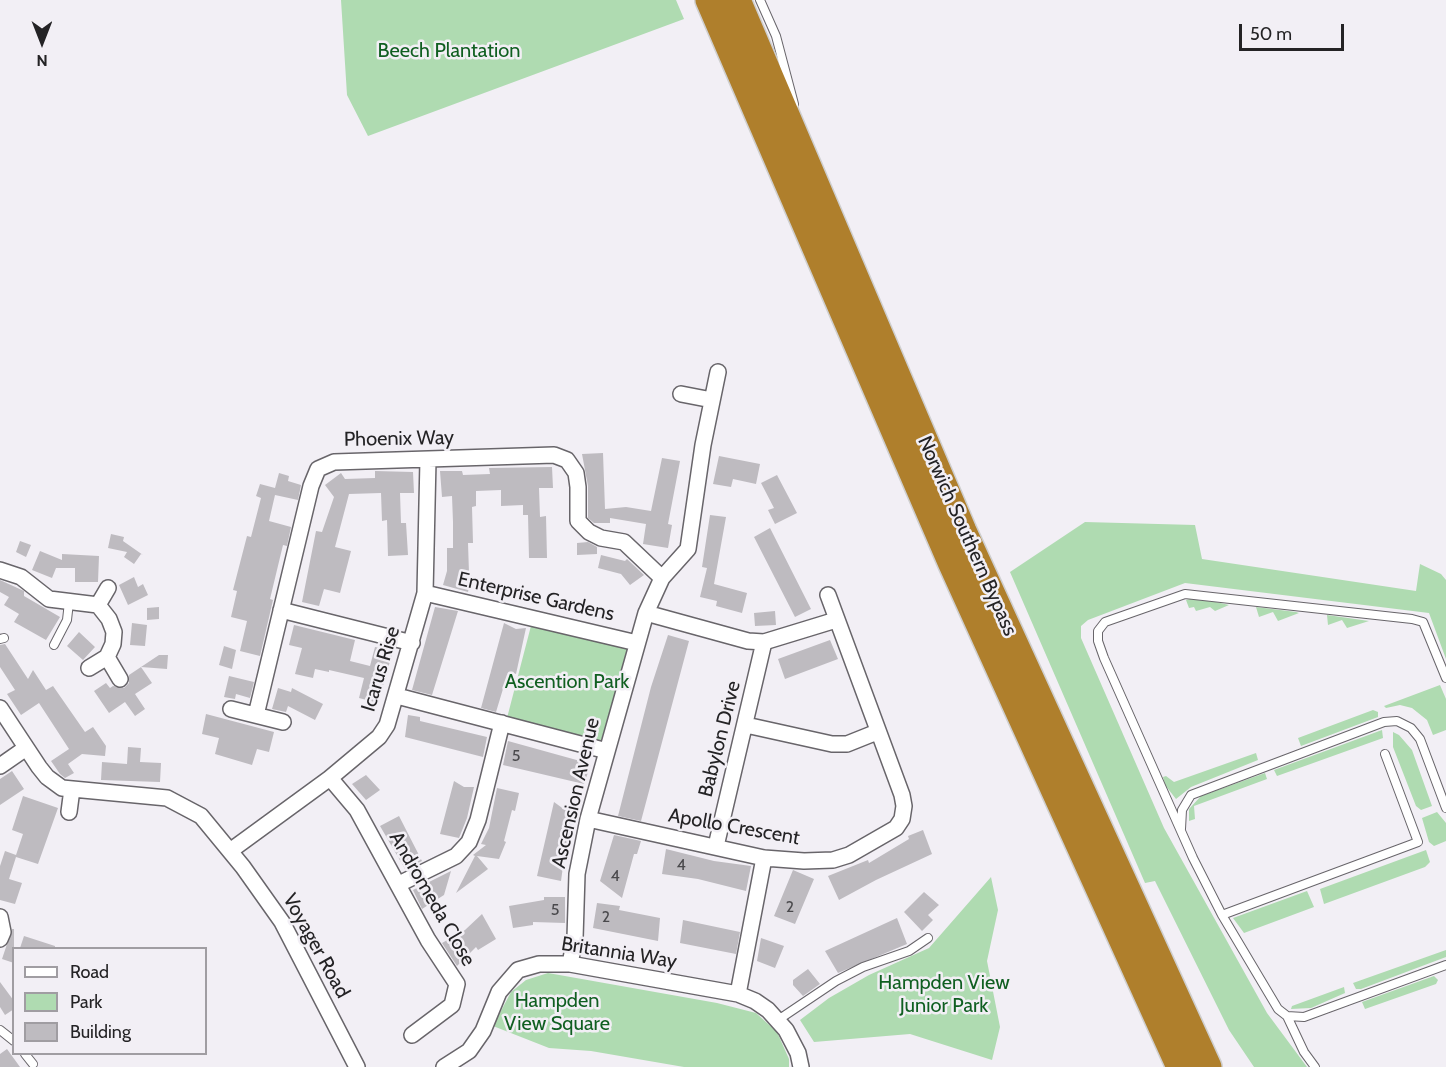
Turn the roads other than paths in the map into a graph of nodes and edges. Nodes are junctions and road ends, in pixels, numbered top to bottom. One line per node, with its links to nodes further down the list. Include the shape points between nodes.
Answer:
1 (709, 0): 51 (highway, Norwich Southern Bypass, via 951,562)
2 (736, 0): 6 (highway, Norwich Southern Bypass)
3 (760, 0): 4 (lane, via 776,36)
4 (797, 114)
5 (800, 126): 6 (lane)
6 (815, 183): 47 (highway, Norwich Southern Bypass, via 963,531)
7 (718, 372): 9 (street, Ascension Avenue)
8 (681, 394): 9 (street)
9 (712, 400): 12 (street, Ascension Avenue, via 688,549)
10 (428, 460): 12 (street, Phoenix Way, via 554,455 567,460 576,473 578,521 601,538 624,542); 14 (street, Icarus Rise); 18 (street, Phoenix Way, via 334,462 318,469)
11 (0, 570): 16 (street, via 21,577 49,599)
12 (662, 578): 19 (street, Ascension Avenue)
13 (108, 588): 17 (street)
14 (425, 593): 22 (street, Icarus Rise); 23 (street, Enterprise Gardens)
15 (828, 595): 20 (street, Apollo Crescent)
16 (69, 602): 17 (street); 24 (lane, via 67,620)
17 (98, 605): 25 (street, via 110,618 114,632)
18 (281, 610): 22 (street); 32 (street, Phoenix Way)
19 (646, 613): 21 (street, via 748,642); 23 (street, Ascension Avenue)
20 (836, 620): 21 (street); 36 (street, Apollo Crescent)
21 (764, 642): 35 (street, Babylon Drive)
22 (411, 643): 29 (street, Icarus Rise)
23 (637, 643): 38 (street, Ascension Avenue)
24 (54, 645)
25 (106, 657): 26 (street); 28 (street)
26 (89, 668)
27 (1446, 678): 46 (lane, via 1423,622 1412,618 1185,594 1106,622 1098,631 1104,658)
28 (120, 679)
29 (397, 696): 34 (street); 41 (street, Icarus Rise, via 379,737)
30 (0, 708): 37 (street)
31 (231, 709): 32 (street)
32 (256, 715): 33 (street)
33 (283, 722)
34 (502, 723): 38 (street); 52 (street, via 469,842 456,856)
35 (746, 726): 36 (street, via 832,744 848,744); 48 (street, Babylon Drive)
36 (877, 732): 50 (street, Apollo Crescent, via 904,806 896,828 833,860)
37 (26, 748): 40 (street); 42 (street, via 46,777)
38 (607, 751): 45 (street, Ascension Avenue)
39 (1385, 754): 53 (lane, via 1418,842)
40 (0, 766)
41 (330, 778): 49 (street, Icarus Rise); 52 (street, Andromeda Close, via 357,810)
42 (72, 789): 44 (street); 49 (street, Voyager Road, via 167,798 201,816)
43 (1446, 808): 46 (lane, via 1420,739 1411,728 1397,721 1384,722 1191,795 1182,810)
44 (69, 812)
45 (588, 819): 48 (street, Apollo Crescent); 57 (street, Ascension Avenue, via 577,874)
46 (1181, 830): 53 (lane)
47 (1104, 838): 72 (highway, Norwich Southern Bypass); 73 (highway)
48 (717, 846): 50 (street, Apollo Crescent)
49 (230, 851): 67 (street, Voyager Road, via 282,922)
50 (764, 858): 59 (street)
51 (1094, 874): 70 (highway, via 1149,1029); 71 (highway, Norwich Southern Bypass)
52 (399, 884): 63 (street, Andromeda Close, via 428,940 457,984 452,1005)
53 (1222, 915): 60 (lane, via 1269,999)
54 (0, 917): 56 (street)
55 (928, 938): 61 (lane, via 909,951 836,981)
56 (0, 939)
57 (570, 964): 59 (street, Britannia Way); 68 (street, Britannia Way, via 539,964 519,970 499,992 483,1031 469,1051)
58 (1446, 965): 60 (lane, via 1304,1017)
59 (738, 994): 61 (street, Britannia Way)
60 (1287, 1016): 74 (lane)
61 (778, 1020): 69 (street, Britannia Way, via 793,1042)
62 (0, 1030): 64 (lane)
63 (412, 1035)
64 (12, 1039)
65 (26, 1055): 66 (lane)
66 (33, 1064)
67 (357, 1067)
68 (444, 1067)
69 (801, 1067)
70 (1168, 1067)
71 (1180, 1067)
72 (1208, 1067)
73 (1222, 1067)
74 (1315, 1067)

